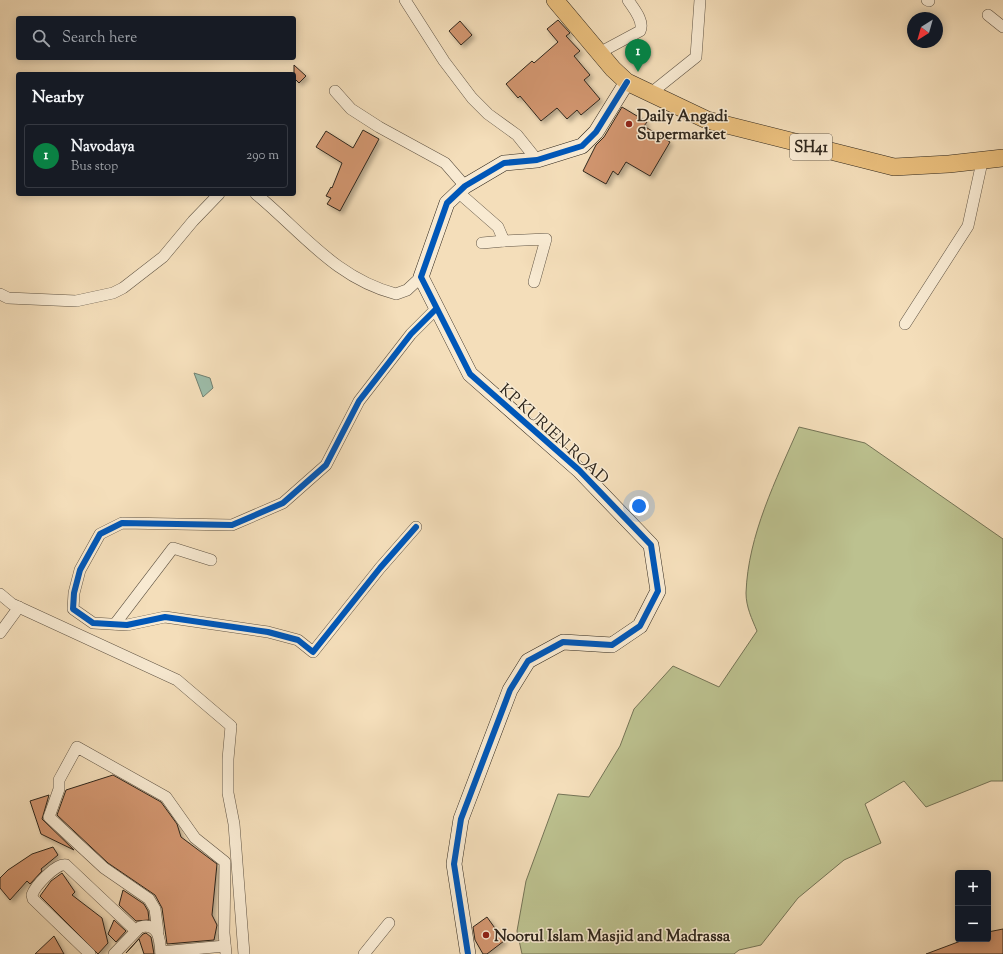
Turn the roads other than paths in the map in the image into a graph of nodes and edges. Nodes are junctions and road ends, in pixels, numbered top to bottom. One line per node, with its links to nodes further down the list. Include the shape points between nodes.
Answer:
1 (405, 0): 12 (street, via 444,61 472,98 488,114 517,135)
2 (555, 0): 7 (main road, SH41)
3 (628, 0): 7 (street, via 641,21 640,31)
4 (700, 0): 10 (street, via 696,57)
5 (988, 15): 6 (street)
6 (1003, 26)
7 (600, 53): 8 (main road, SH41, via 612,69)
8 (627, 82): 10 (main road, SH41); 12 (street, via 596,132 582,146)
9 (335, 91): 14 (street, via 351,110 445,163)
10 (651, 93): 13 (main road, SH41, via 707,120 894,167)
11 (1003, 158): 13 (main road, SH41)
12 (537, 160): 14 (street, via 504,163)
13 (982, 162): 23 (street, via 968,226)
14 (461, 189): 17 (street, via 498,227); 19 (street, via 447,203)
15 (217, 196): 21 (street, via 163,257 113,293 76,301 8,298)
16 (258, 196): 19 (street, via 320,253 346,273 396,294 408,290)
17 (504, 241): 18 (street); 20 (street, via 546,239)
18 (482, 243)
19 (421, 277): 22 (street, KP KURIEN ROAD)
20 (534, 282)
21 (0, 294)
22 (436, 309): 28 (street, via 411,334 359,401 326,465 282,504 232,526 122,523 100,534 80,570 73,609 93,623); 39 (street, KP KURIEN ROAD, via 470,374 580,470 651,545 658,591 640,626 612,645 563,642 528,660 510,690 461,819 454,864)
23 (905, 324)
24 (416, 527): 28 (street, via 313,652 298,640 223,625 165,617 127,625)
25 (211, 560): 28 (street, via 173,548)
26 (0, 594): 27 (street)
27 (19, 607): 29 (street); 37 (street, via 177,680 231,726 228,793 234,824)
28 (115, 624)
29 (0, 633)
30 (388, 923): 38 (street)
31 (136, 931): 32 (street, via 145,926); 35 (street, via 66,865 56,867 34,889 33,899); 36 (street)
32 (158, 932): 33 (street, via 155,909 149,899 104,868 49,817 59,789 59,780 77,747 166,797 195,838 225,862); 34 (street)
33 (226, 950): 34 (street)
34 (161, 953)
35 (90, 954)
36 (114, 954)
37 (244, 954)
38 (364, 954)
39 (468, 954)

